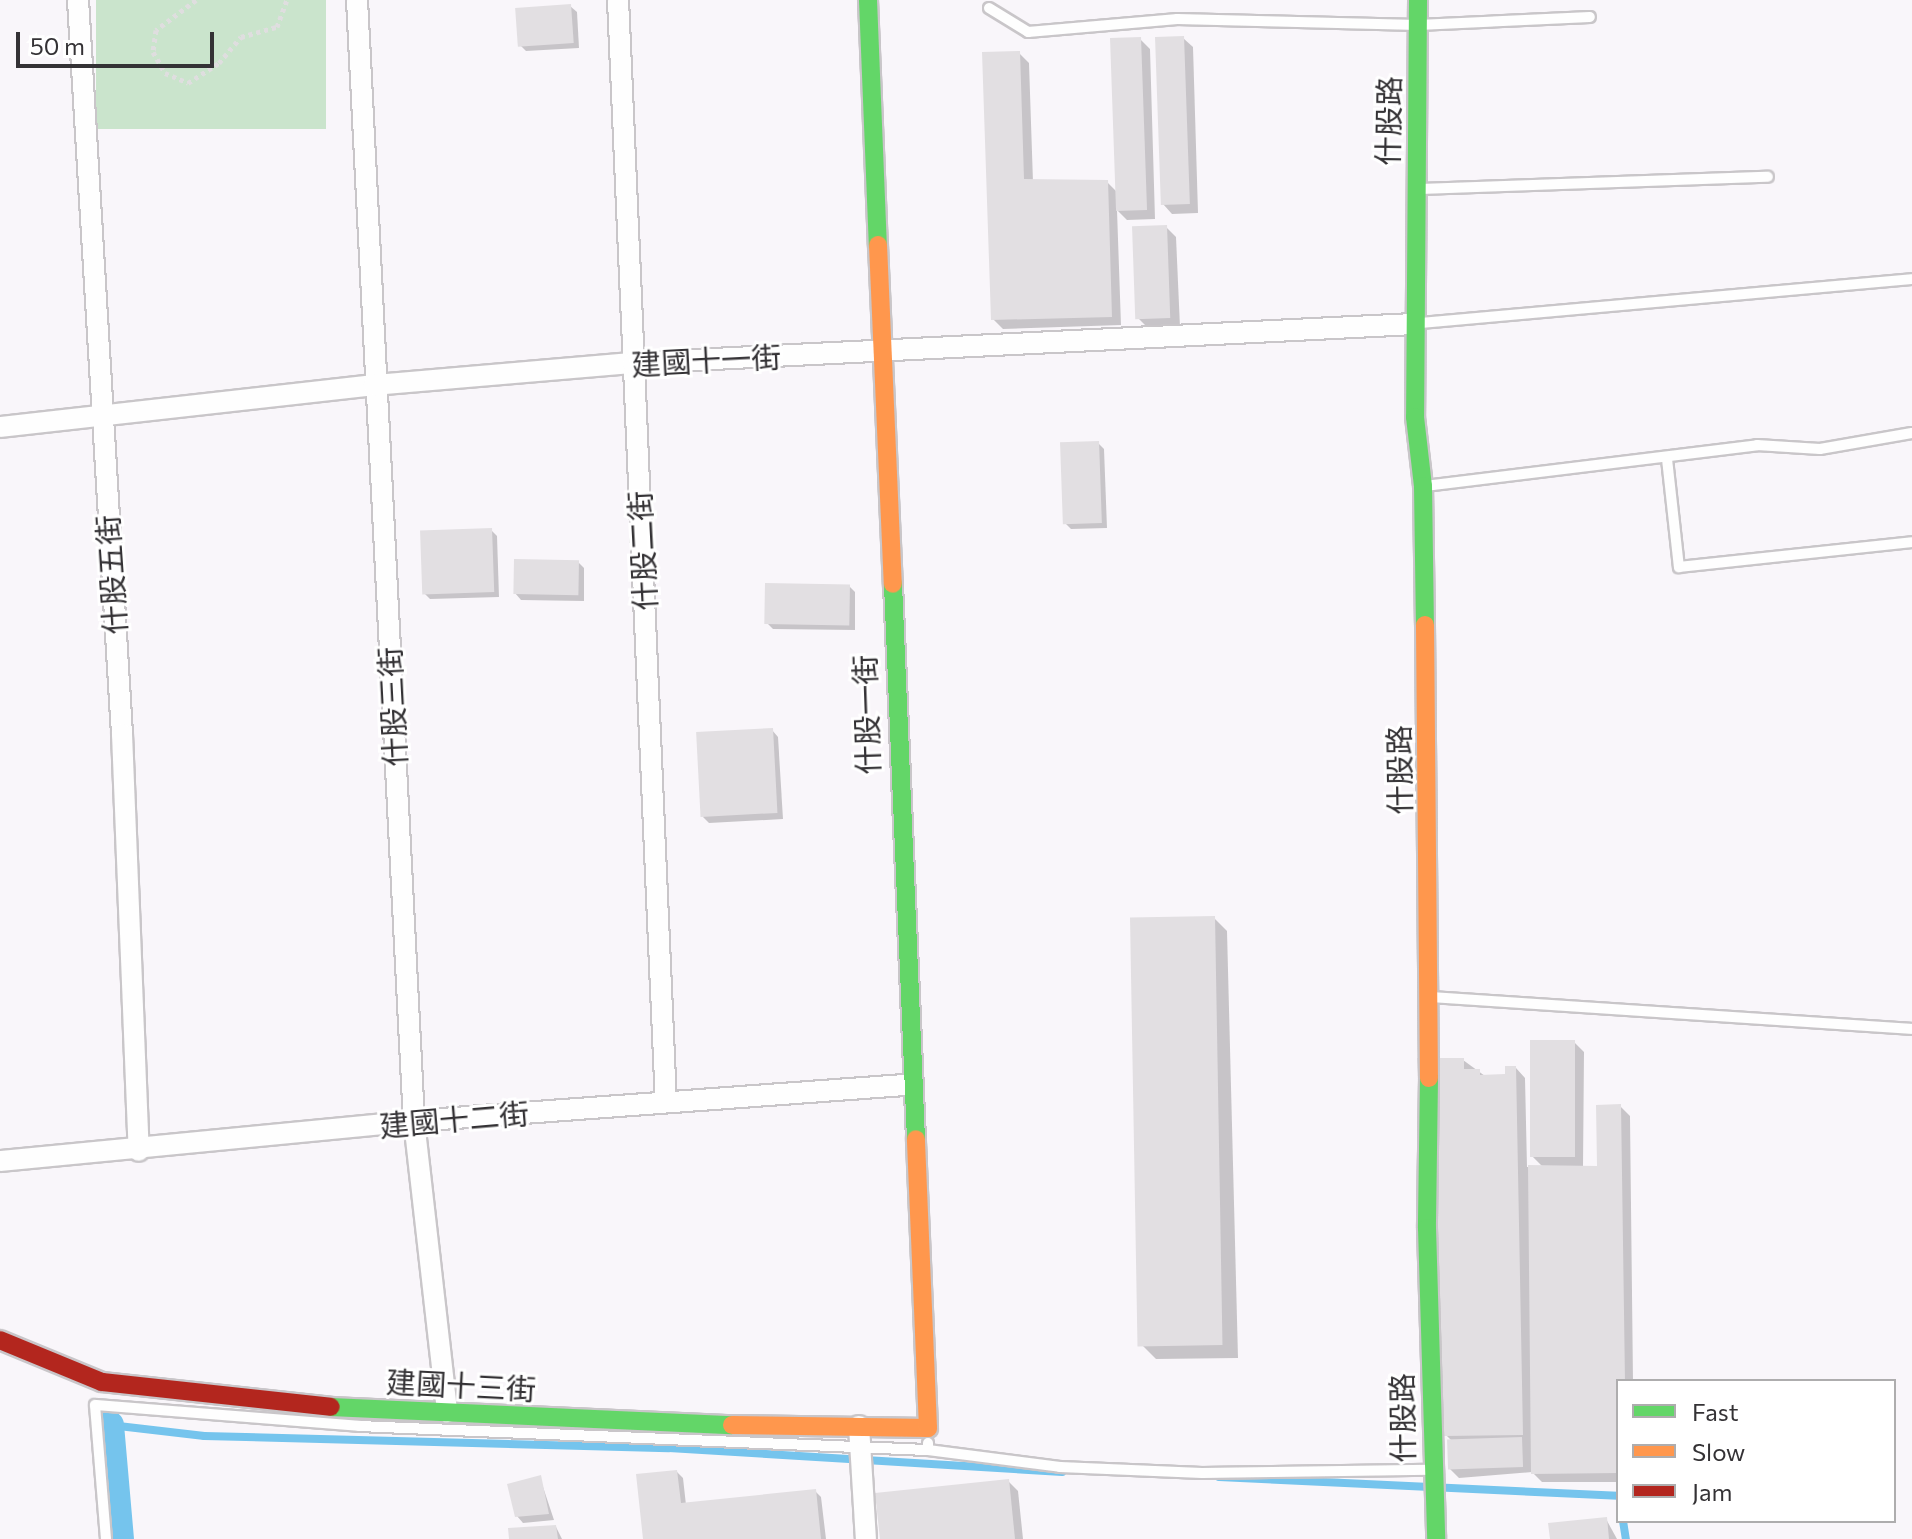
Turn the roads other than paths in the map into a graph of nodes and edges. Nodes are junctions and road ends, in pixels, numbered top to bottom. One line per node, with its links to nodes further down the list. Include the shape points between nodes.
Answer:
1 (78, 0): 16 (street, 什股五街)
2 (357, 0): 15 (street, 什股三街)
3 (618, 0): 14 (street, 什股二街)
4 (868, 0): 13 (street, 什股一街)
5 (1418, 0): 8 (street, 什股路)
6 (989, 8): 8 (lane, via 1028,32 1177,19)
7 (1590, 17): 8 (lane)
8 (1418, 25): 10 (street, 什股路)
9 (1768, 177): 10 (lane)
10 (1415, 189): 12 (street, 什股路)
11 (1912, 279): 12 (lane)
12 (1414, 324): 13 (street, 建國十一街); 20 (street, 什股路, via 1415,417)
13 (879, 352): 14 (street, 建國十一街); 24 (street, 什股一街)
14 (633, 363): 15 (street, 建國十一街); 25 (street, 什股二街)
15 (374, 385): 16 (street, 建國十一街); 26 (street, 什股三街)
16 (101, 419): 17 (street, 建國十一街); 27 (street, 什股五街, via 122,734)
17 (0, 427)
18 (1912, 433): 19 (lane, via 1820,449 1757,445)
19 (1667, 459): 20 (lane); 21 (lane, via 1679,567)
20 (1423, 486): 22 (street, 什股路)
21 (1912, 542)
22 (1430, 997): 23 (lane); 35 (street, 什股路)
23 (1912, 1029)
24 (910, 1085): 25 (street, 建國十二街); 32 (street, 什股一街)
25 (666, 1102): 26 (street, 建國十二街)
26 (414, 1121): 27 (street, 建國十二街); 30 (street, 什股三街)
27 (139, 1151): 28 (street, 建國十二街)
28 (0, 1161)
29 (0, 1340): 30 (street, 建國十三街, via 102,1382 263,1403)
30 (447, 1412): 31 (street, 建國十三街, via 642,1424)
31 (859, 1426): 32 (street, 建國十三街); 33 (street)
32 (928, 1428): 34 (lane)
33 (860, 1449): 34 (lane); 36 (lane, via 359,1426 95,1405); 37 (street)
34 (928, 1450): 35 (lane, via 1060,1467 1202,1473)
35 (1430, 1470): 38 (street, 什股路)
36 (106, 1539)
37 (866, 1539)
38 (1436, 1539)

